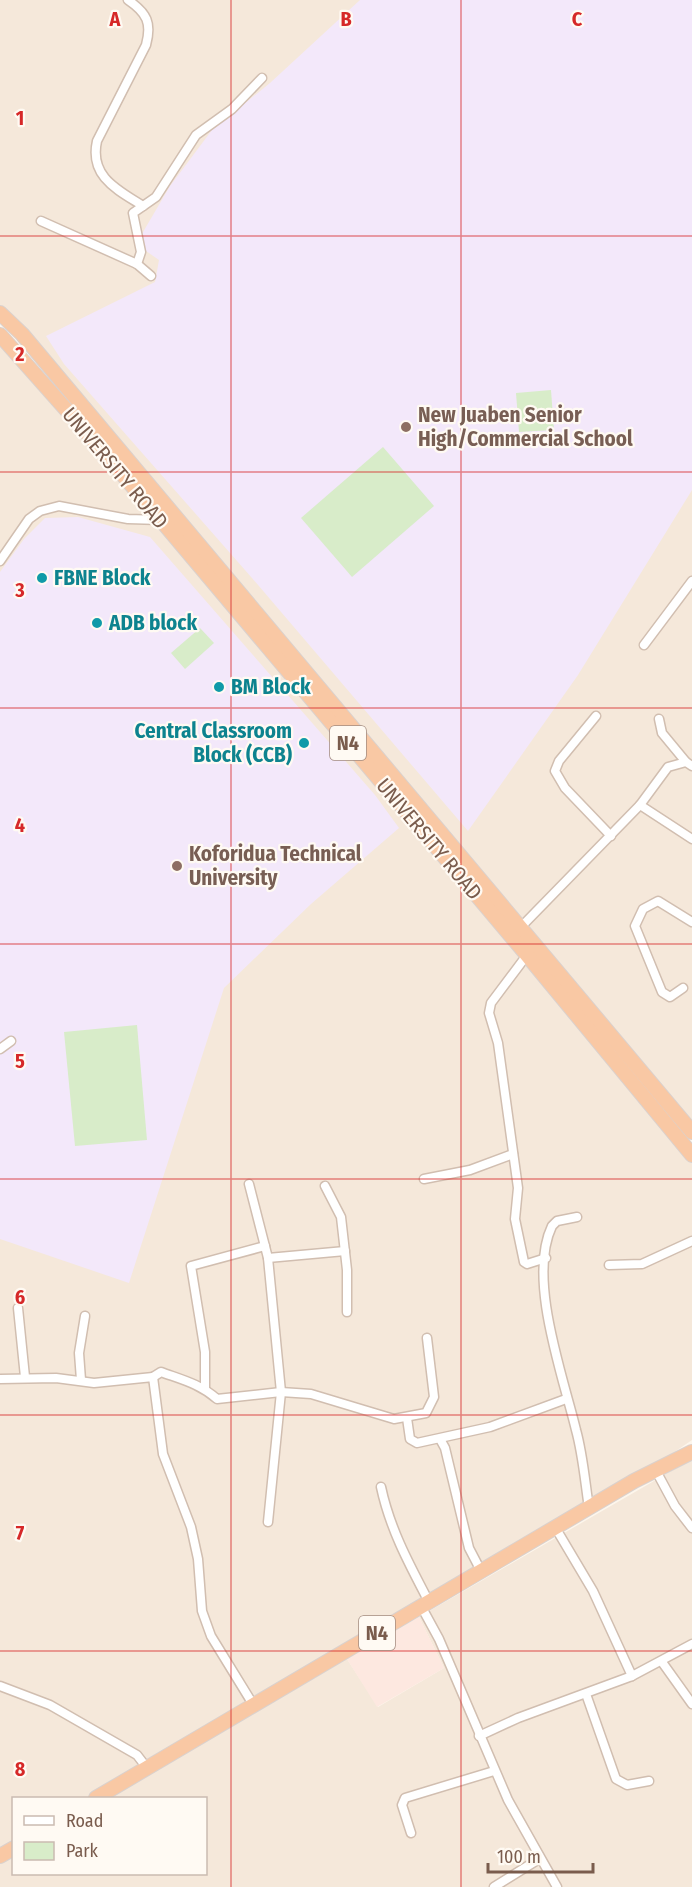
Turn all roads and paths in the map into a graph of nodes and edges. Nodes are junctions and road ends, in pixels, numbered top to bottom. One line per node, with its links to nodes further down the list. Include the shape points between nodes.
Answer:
1 (128, 0): 3 (street, via 148,18 151,28 95,150 110,186)
2 (262, 78): 3 (street, via 232,109 196,135 156,197)
3 (143, 206): 5 (street, via 132,213 141,252)
4 (41, 221): 5 (street)
5 (137, 264): 6 (street)
6 (151, 276)
7 (0, 313): 9 (highway, UNIVERSITY ROAD / N4, via 22,334)
8 (0, 335): 10 (highway, UNIVERSITY ROAD / N4)
9 (176, 518): 10 (street); 21 (highway, UNIVERSITY ROAD / N4)
10 (159, 520): 11 (street, via 128,519 59,506 29,519); 22 (highway, UNIVERSITY ROAD / N4)
11 (0, 561)
12 (692, 581): 13 (street)
13 (644, 645)
14 (596, 717): 18 (street, via 555,771 565,788)
15 (659, 719): 16 (street, via 662,733)
16 (689, 764): 17 (street, via 668,767)
17 (640, 805): 18 (street); 19 (street)
18 (611, 836): 21 (street)
19 (692, 839)
20 (692, 922): 23 (street, via 658,901 643,909 635,926 662,992 670,998)
21 (520, 928): 26 (highway, UNIVERSITY ROAD / N4)
22 (527, 955): 27 (street, via 489,1008 498,1042); 28 (highway, UNIVERSITY ROAD / N4)
23 (683, 988)
24 (11, 1041): 25 (street)
25 (0, 1049)
26 (692, 1132)
27 (513, 1154): 29 (street, via 470,1170); 37 (street, via 518,1188 515,1219 524,1262)
28 (692, 1155)
29 (424, 1179)
30 (249, 1184): 34 (street)
31 (325, 1186): 35 (street, via 338,1207)
32 (577, 1217): 37 (street, via 556,1221 552,1226)
33 (692, 1241): 38 (street, via 642,1264)
34 (265, 1246): 36 (street); 47 (street, via 191,1266 205,1352)
35 (345, 1251): 36 (street); 40 (street)
36 (268, 1258): 48 (street)
37 (546, 1258): 49 (street, via 552,1337)
38 (609, 1265)
39 (18, 1308): 43 (street)
40 (347, 1312)
41 (84, 1316): 46 (street, via 79,1353)
42 (427, 1338): 50 (street, via 432,1403 426,1413)
43 (25, 1377): 45 (street); 46 (street)
44 (153, 1377): 46 (street, via 93,1383); 47 (street, via 161,1372); 68 (street, via 163,1454 191,1527 198,1559 202,1611 212,1636)
45 (0, 1379)
46 (81, 1380)
47 (205, 1388): 48 (street, via 218,1399)
48 (281, 1392): 50 (street, via 311,1394 379,1416); 57 (street)
49 (566, 1399): 51 (street, via 529,1414); 56 (street, via 577,1430)
50 (407, 1418): 51 (street, via 412,1442)
51 (440, 1439): 60 (street, via 469,1548)
52 (692, 1443): 54 (highway, N4)
53 (692, 1452): 54 (highway, N4)
54 (657, 1469): 56 (highway, N4); 59 (street, via 675,1506)
55 (381, 1487): 61 (street, via 396,1539)
56 (589, 1508): 58 (highway, N4)
57 (268, 1522)
58 (555, 1527): 60 (highway, N4); 64 (street, via 593,1591)
59 (692, 1528)
60 (481, 1571): 61 (highway, N4)
61 (425, 1604): 68 (highway, N4); 69 (street)
62 (692, 1644): 63 (street)
63 (662, 1662): 64 (street); 67 (street)
64 (632, 1676): 66 (street)
65 (0, 1686): 70 (street, via 50,1705 137,1755)
66 (586, 1694): 69 (street); 72 (street, via 616,1779 627,1785)
67 (692, 1704)
68 (254, 1706): 70 (highway, N4)
69 (479, 1736): 71 (street)
70 (147, 1768): 73 (highway, N4)
71 (494, 1771): 74 (street, via 405,1798 402,1804); 75 (street)
72 (649, 1781)
73 (98, 1797)
74 (411, 1833)
75 (539, 1858): 76 (street); 77 (street)
76 (494, 1887)
77 (557, 1887)

